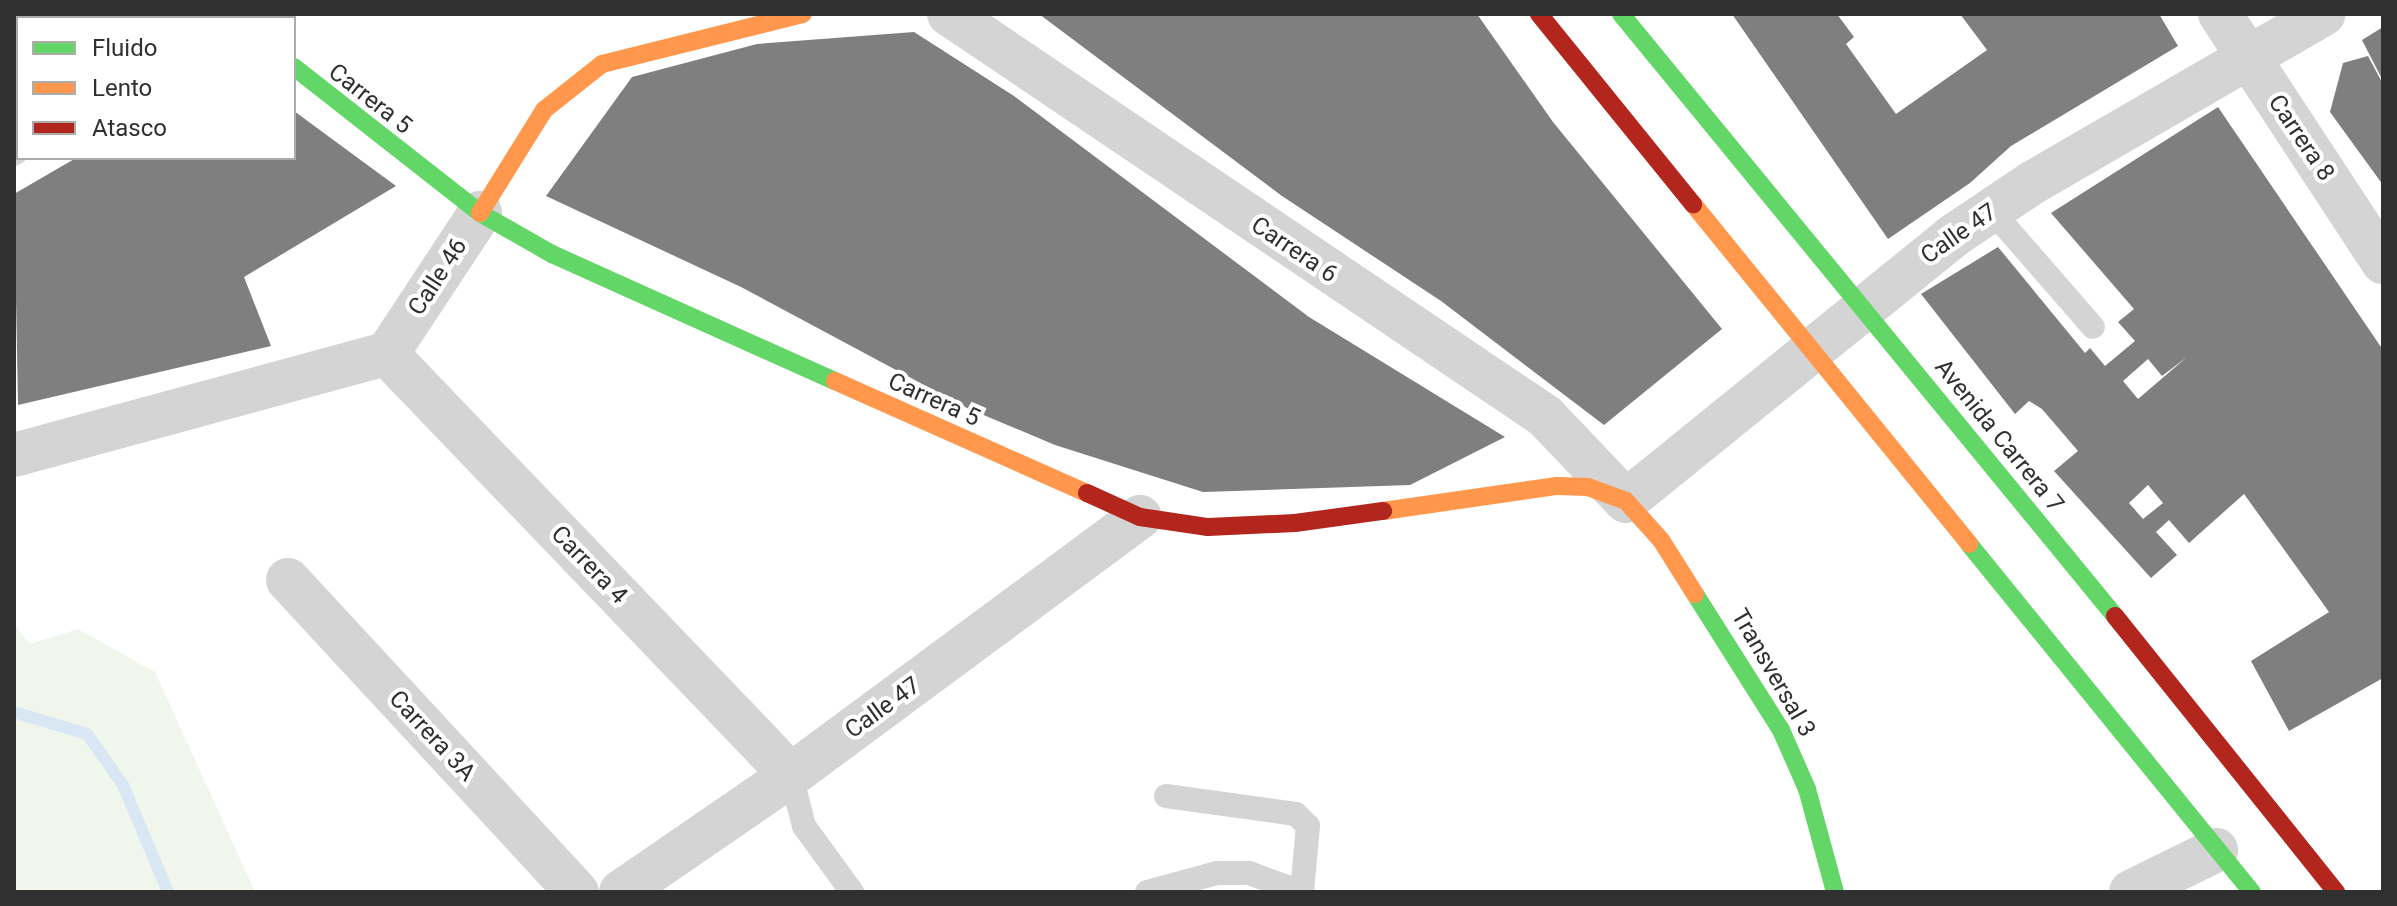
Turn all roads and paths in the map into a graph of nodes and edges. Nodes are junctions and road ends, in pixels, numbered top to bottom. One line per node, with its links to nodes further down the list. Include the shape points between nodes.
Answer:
1 (803, 14): 10 (street, Calle 46, via 602,64 544,110)
2 (949, 14): 17 (street, Carrera 6, via 1545,416)
3 (1539, 14): 14 (street)
4 (1621, 14): 12 (street, Avenida Carrera 7)
5 (2220, 14): 7 (street, Carrera 8)
6 (2324, 14): 7 (street, Calle 47)
7 (2246, 57): 9 (street, Calle 47); 11 (street, Carrera 8)
8 (296, 69): 10 (street, Carrera 5)
9 (1991, 210): 12 (street, Calle 47); 13 (lane)
10 (480, 213): 15 (street, Calle 46); 18 (street, Carrera 5, via 627,290)
11 (2383, 262)
12 (1862, 305): 14 (street, Calle 47); 31 (street, Avenida Carrera 7)
13 (2093, 327)
14 (1809, 349): 17 (street, Calle 47); 22 (street)
15 (387, 354): 16 (street); 20 (street, Carrera 4)
16 (14, 455)
17 (1626, 501): 18 (street, Carrera 5, via 1588,487 1557,486 1267,525 1208,527); 28 (street, Transversal 3, via 1661,540 1781,730 1807,789)
18 (1140, 517): 20 (street, Calle 47)
19 (288, 580): 24 (street, Carrera 3A)
20 (791, 775): 25 (street, Calle 47); 26 (lane, via 804,826)
21 (1166, 796): 23 (lane, via 1296,814 1308,826)
22 (2216, 850): 29 (street); 30 (street)
23 (1291, 890): 27 (lane, via 1249,873 1217,873)
24 (577, 892)
25 (621, 892)
26 (852, 892)
27 (1147, 892)
28 (1835, 892)
29 (2131, 892)
30 (2252, 892)
31 (2336, 892)

